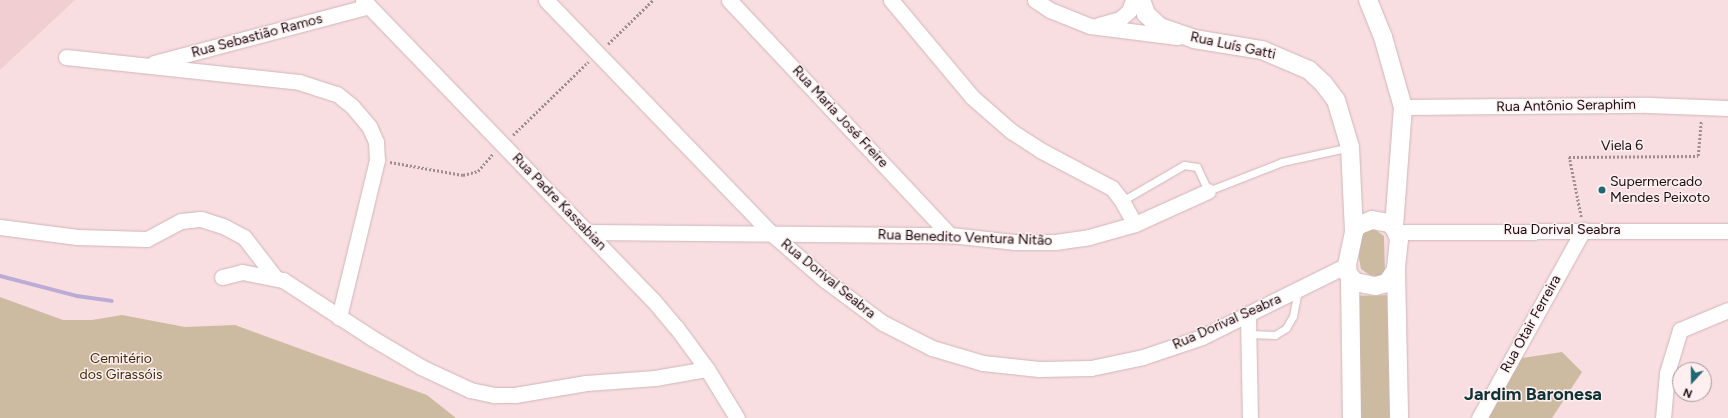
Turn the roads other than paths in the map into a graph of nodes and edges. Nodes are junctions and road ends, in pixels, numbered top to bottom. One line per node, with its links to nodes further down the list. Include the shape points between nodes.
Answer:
1 (546, 0): 25 (street, Rua Dorival Seabra)
2 (729, 0): 26 (street, Rua Maria José Freire)
3 (891, 0): 17 (street, via 972,97 1010,131 1040,150 1101,180 1112,188)
4 (1035, 0): 9 (street, via 1050,10)
5 (1133, 0): 9 (street, via 1129,11 1120,19)
6 (1141, 0): 10 (street, Rua Luís Gatti, via 1146,14 1160,27)
7 (1368, 0): 13 (street, via 1384,37)
8 (366, 3): 12 (street, Rua Sebastião Ramos); 24 (street, Rua Padre Kassabian)
9 (1090, 26): 10 (street)
10 (1194, 39): 15 (street, Rua Luís Gatti, via 1262,50 1309,70 1336,100)
11 (66, 57): 12 (street)
12 (145, 66): 34 (street, via 318,86 342,98 369,126 376,142 377,160)
13 (1403, 107): 14 (street, Rua Antônio Seraphim, via 1703,105); 21 (street)
14 (1728, 108)
15 (1350, 147): 16 (lane, Rua Benedito Ventura Nitão, via 1282,162); 20 (street, Rua Luís Gatti)
16 (1208, 191): 17 (lane, via 1197,167 1184,165); 18 (street, Rua Benedito Ventura Nitão)
17 (1122, 201): 18 (street)
18 (1135, 224): 26 (street, Rua Benedito Ventura Nitão, via 1089,237 1055,242 1014,242)
19 (0, 227): 29 (street, via 46,235 141,239 154,237 186,220 201,219 226,227 244,237)
20 (1354, 230): 21 (street, via 1357,226 1372,220 1380,220); 28 (street)
21 (1395, 230): 22 (street, Rua Dorival Seabra); 27 (street, via 1399,248)
22 (1583, 230): 23 (street, Rua Dorival Seabra); 41 (street, Rua Otair Ferreira)
23 (1728, 231)
24 (588, 232): 25 (street, Rua Benedito Ventura Nitão); 36 (street, Rua Padre Kassabian, via 676,326)
25 (770, 232): 26 (street, Rua Benedito Ventura Nitão); 33 (street, Rua Dorival Seabra, via 825,280 883,323 932,348 983,363 1039,369 1091,368 1143,357)
26 (950, 235)
27 (1396, 270): 28 (street, via 1387,283 1374,286 1361,285); 40 (street)
28 (1349, 272): 31 (street, Rua Dorival Seabra); 39 (street)
29 (274, 276): 30 (street, via 242,272); 34 (street, via 305,293)
30 (222, 277)
31 (1298, 290): 33 (street, Rua Dorival Seabra); 35 (lane, via 1293,316 1286,328 1275,335)
32 (1728, 310): 42 (street, via 1680,330 1667,373)
33 (1248, 316): 35 (street)
34 (339, 317): 36 (street, via 449,382 494,395 515,395 586,383 655,378)
35 (1248, 334): 38 (street)
36 (707, 369): 37 (street, Rua Padre Kassabian)
37 (737, 418)
38 (1250, 418)
39 (1352, 418)
40 (1399, 418)
41 (1479, 418)
42 (1663, 418)

